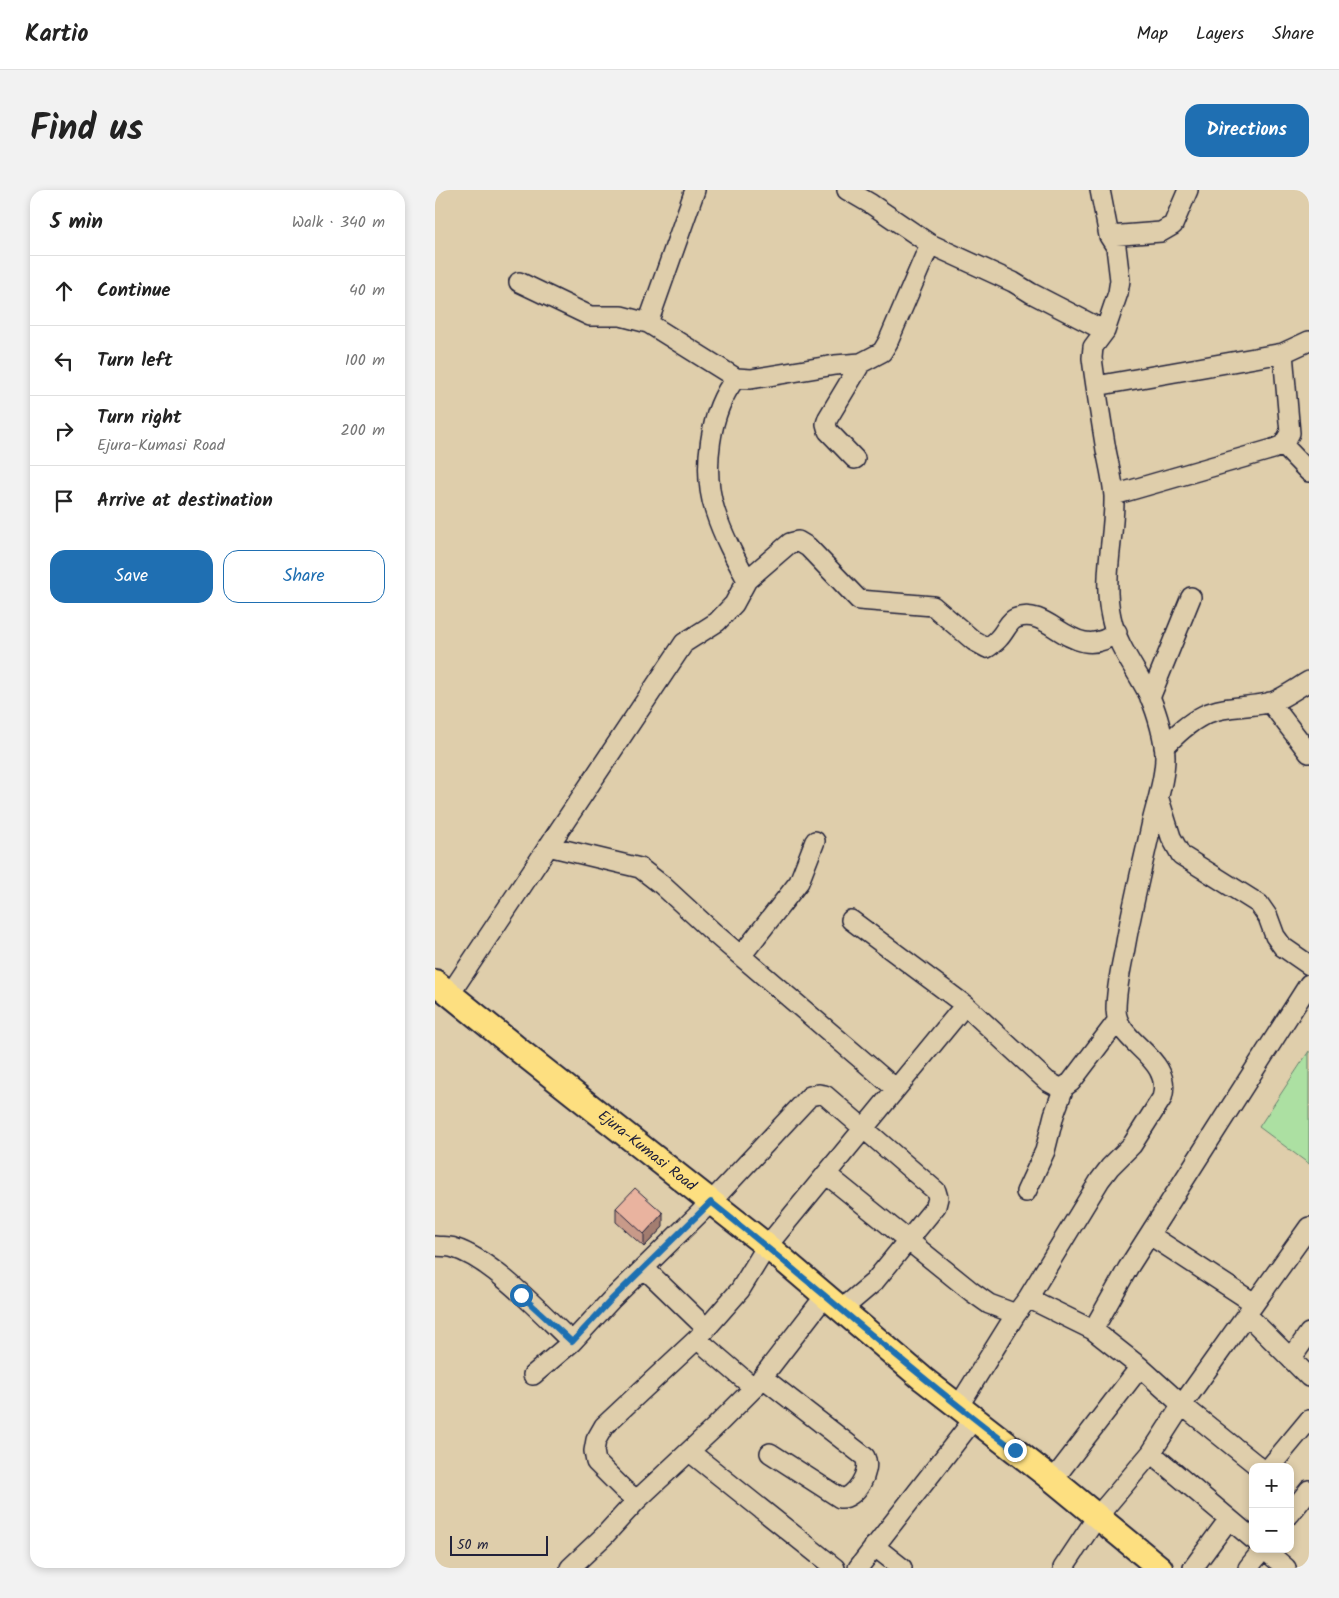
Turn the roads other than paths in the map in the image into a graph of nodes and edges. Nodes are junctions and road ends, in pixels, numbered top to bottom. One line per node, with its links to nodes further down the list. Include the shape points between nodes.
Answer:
1 (695, 190): 9 (street)
2 (847, 190): 5 (street)
3 (1100, 190): 6 (street)
4 (1188, 190): 6 (street, via 1173,225 1161,232)
5 (874, 197): 7 (street)
6 (1109, 236): 10 (street, via 1116,246 1120,280)
7 (930, 244): 10 (street, via 1013,282); 13 (street, via 888,342 882,352)
8 (519, 282): 9 (street, via 590,316 621,316)
9 (648, 323): 14 (street)
10 (1105, 331): 15 (street, via 1093,346)
11 (1309, 341): 12 (street)
12 (1283, 353): 15 (street); 16 (street, via 1290,433)
13 (861, 363): 14 (street); 17 (street, via 826,424 828,431)
14 (736, 378): 20 (street, via 727,389 713,423 709,471 714,509 729,548)
15 (1095, 386): 19 (street)
16 (1283, 445): 18 (street); 19 (street)
17 (855, 459)
18 (1309, 472)
19 (1114, 495): 22 (street, via 1107,574 1111,618)
20 (747, 580): 22 (street, via 790,543 798,542 808,547 859,600 933,606 987,648 1014,618 1025,616 1043,621 1070,637 1090,644 1106,641); 30 (street, via 734,604 717,622 684,642)
21 (1191, 597): 24 (street)
22 (1117, 632): 24 (street, via 1126,657)
23 (1309, 681): 25 (street)
24 (1150, 698): 26 (street)
25 (1270, 702): 26 (street, via 1204,715 1183,728); 27 (street)
26 (1165, 747): 28 (street)
27 (1309, 753)
28 (1158, 796): 33 (street, via 1171,837 1181,855 1259,904 1283,947); 37 (street, via 1125,946)
29 (815, 841): 32 (street, via 799,882)
30 (548, 846): 32 (street, via 640,868); 35 (street)
31 (851, 920): 36 (street)
32 (741, 956): 39 (street)
33 (1309, 966)
34 (1309, 984): 45 (street)
35 (440, 988): 43 (main road, Ejura-Kumasi Road)
36 (965, 1005): 38 (street, via 1047,1081); 39 (street)
37 (1117, 1020): 38 (street); 50 (street, via 1161,1074 1162,1098 1132,1145 1100,1180)
38 (1065, 1087): 42 (street, via 1045,1151)
39 (896, 1089): 40 (street)
40 (864, 1128): 41 (street); 43 (street, via 825,1095 810,1096); 46 (street, via 936,1191 936,1206)
41 (826, 1174): 46 (street); 48 (street)
42 (1026, 1192)
43 (711, 1202): 48 (main road, Ejura-Kumasi Road); 49 (street)
44 (1309, 1226): 52 (street)
45 (1150, 1235): 52 (street); 54 (street)
46 (908, 1241): 51 (street, via 874,1282); 53 (street, via 989,1304)
47 (435, 1246): 57 (street, via 454,1248 481,1261)
48 (767, 1246): 51 (main road, Ejura-Kumasi Road); 55 (street, via 740,1290)
49 (643, 1268): 55 (street); 57 (street)
50 (1029, 1298): 53 (street); 54 (street)
51 (833, 1303): 62 (street); 64 (main road, Ejura-Kumasi Road)
52 (1251, 1309): 58 (street); 63 (street)
53 (1016, 1314): 64 (street)
54 (1093, 1330): 59 (street)
55 (702, 1333): 62 (street); 72 (street, via 604,1426 596,1440 596,1462)
56 (1309, 1333): 58 (street)
57 (572, 1342): 60 (street)
58 (1291, 1359): 61 (street)
59 (1139, 1367): 63 (street); 71 (street)
60 (533, 1375)
61 (1309, 1377)
62 (758, 1383): 66 (street); 67 (street, via 865,1457 868,1463 866,1474 845,1499)
63 (1182, 1405): 68 (street); 69 (street)
64 (966, 1413): 71 (main road, Ejura-Kumasi Road); 76 (street)
65 (1309, 1420): 70 (street)
66 (689, 1452): 72 (street); 80 (street)
67 (769, 1453)
68 (1151, 1453): 73 (street); 74 (street)
69 (1254, 1463)
70 (1273, 1463)
71 (1053, 1480): 73 (main road, Ejura-Kumasi Road)
72 (637, 1500): 79 (street)
73 (1097, 1517): 83 (street); 84 (main road, Ejura-Kumasi Road)
74 (1229, 1519): 75 (street); 85 (street)
75 (1249, 1536)
76 (874, 1546): 81 (street); 82 (street)
77 (1260, 1553): 86 (street)
78 (1268, 1553): 87 (street)
79 (570, 1568)
80 (835, 1568)
81 (858, 1568)
82 (902, 1568)
83 (1063, 1568)
84 (1160, 1568)
85 (1193, 1568)
86 (1248, 1568)
87 (1286, 1568)

